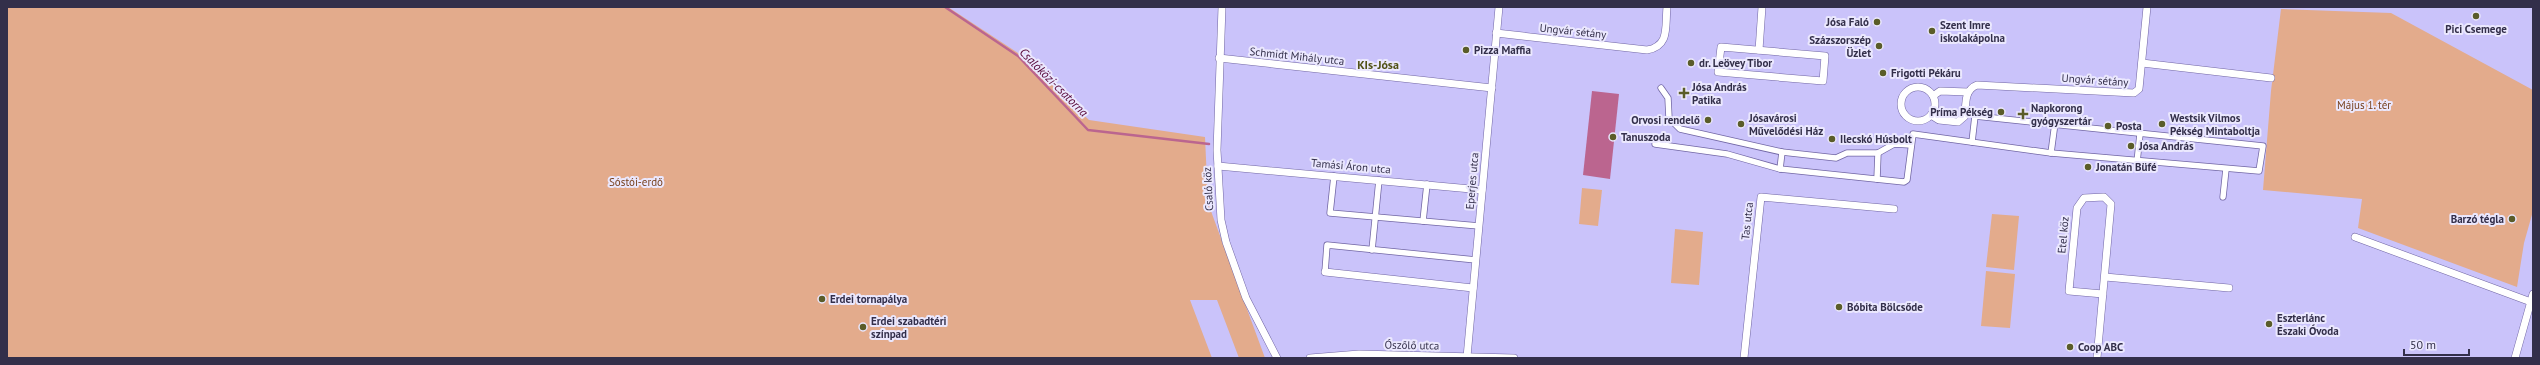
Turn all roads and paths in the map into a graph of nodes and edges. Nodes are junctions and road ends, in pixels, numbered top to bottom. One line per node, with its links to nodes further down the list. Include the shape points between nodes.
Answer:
1 (1222, 7): 8 (street, Csaló köz)
2 (1499, 7): 6 (street, Eperjes utca)
3 (1667, 7): 6 (street, Ungvár sétány, via 1664,41 1658,48 1647,50)
4 (1762, 7): 7 (street)
5 (2147, 7): 9 (street, Ungvár sétány)
6 (1496, 33): 11 (street, Eperjes utca)
7 (1759, 50): 7 (street, via 1721,47 1718,72 1823,81 1825,56)
8 (1219, 58): 11 (street, Schmidt Mihály utca); 27 (street, Csaló köz)
9 (2142, 63): 10 (street); 13 (street, Ungvár sétány, via 2139,89 2134,93 1999,85 1977,85 1971,87)
10 (2271, 78)
11 (1492, 88): 34 (street, Eperjes utca)
12 (1661, 88): 23 (street, via 1668,98 1669,118 1680,129)
13 (1968, 92): 14 (street, Ungvár sétány, via 1940,91); 15 (street)
14 (1933, 96): 16 (street, via 1934,108); 16 (street, via 1926,89 1919,87 1909,89 1902,99 1903,111 1909,118 1919,121)
15 (1965, 110): 16 (street, via 1965,116 1958,122 1939,120); 17 (street)
16 (1931, 115)
17 (1974, 116): 18 (street); 20 (street)
18 (2055, 123): 19 (street); 25 (street)
19 (2140, 134): 26 (street); 29 (street, via 2263,146 2259,171)
20 (1972, 142): 22 (street, via 1913,134); 25 (street)
21 (1655, 144): 28 (street, via 1727,154)
22 (1911, 145): 24 (street, via 1894,144); 31 (street, via 1907,180 1904,182)
23 (1782, 152): 24 (street, via 1836,158 1847,153); 28 (street)
24 (1878, 153): 31 (street)
25 (2051, 153): 26 (street)
26 (2137, 162): 29 (street)
27 (1218, 166): 30 (street, Tamási Áron utca); 51 (street, Csaló köz, via 1221,220 1226,242 1246,298)
28 (1780, 169): 31 (street)
29 (2226, 169): 35 (street)
30 (1334, 176): 32 (street, Tamási Áron utca); 37 (street, via 1330,213)
31 (1877, 179)
32 (1379, 180): 33 (street, Tamási Áron utca); 37 (street)
33 (1427, 184): 34 (street, Tamási Áron utca); 38 (street)
34 (1482, 190): 39 (street, Eperjes utca)
35 (2223, 196)
36 (1894, 209): 54 (street, Tas utca, via 1760,197)
37 (1376, 217): 38 (street); 41 (street)
38 (1423, 221): 39 (street)
39 (1479, 226): 42 (street, Eperjes utca)
40 (2355, 237): 49 (street)
41 (1372, 250): 42 (street); 43 (street, via 1327,245)
42 (1476, 260): 45 (street, Eperjes utca)
43 (1325, 272): 45 (street)
44 (2105, 277): 46 (street); 47 (street, Etel köz); 47 (street, Etel köz, via 2112,204 2104,197 2084,198 2077,208 2069,291)
45 (1473, 288): 50 (street, Eperjes utca)
46 (2229, 288)
47 (2103, 294): 55 (street, Etel köz)
48 (2533, 294): 49 (street)
49 (2531, 302): 56 (street)
50 (1467, 357): 52 (street, Ószőlő utca, via 1359,354); 53 (street, Ószőlő utca)
51 (1277, 358)
52 (1310, 358)
53 (1514, 358)
54 (1744, 358)
55 (2097, 358)
56 (2515, 358)

